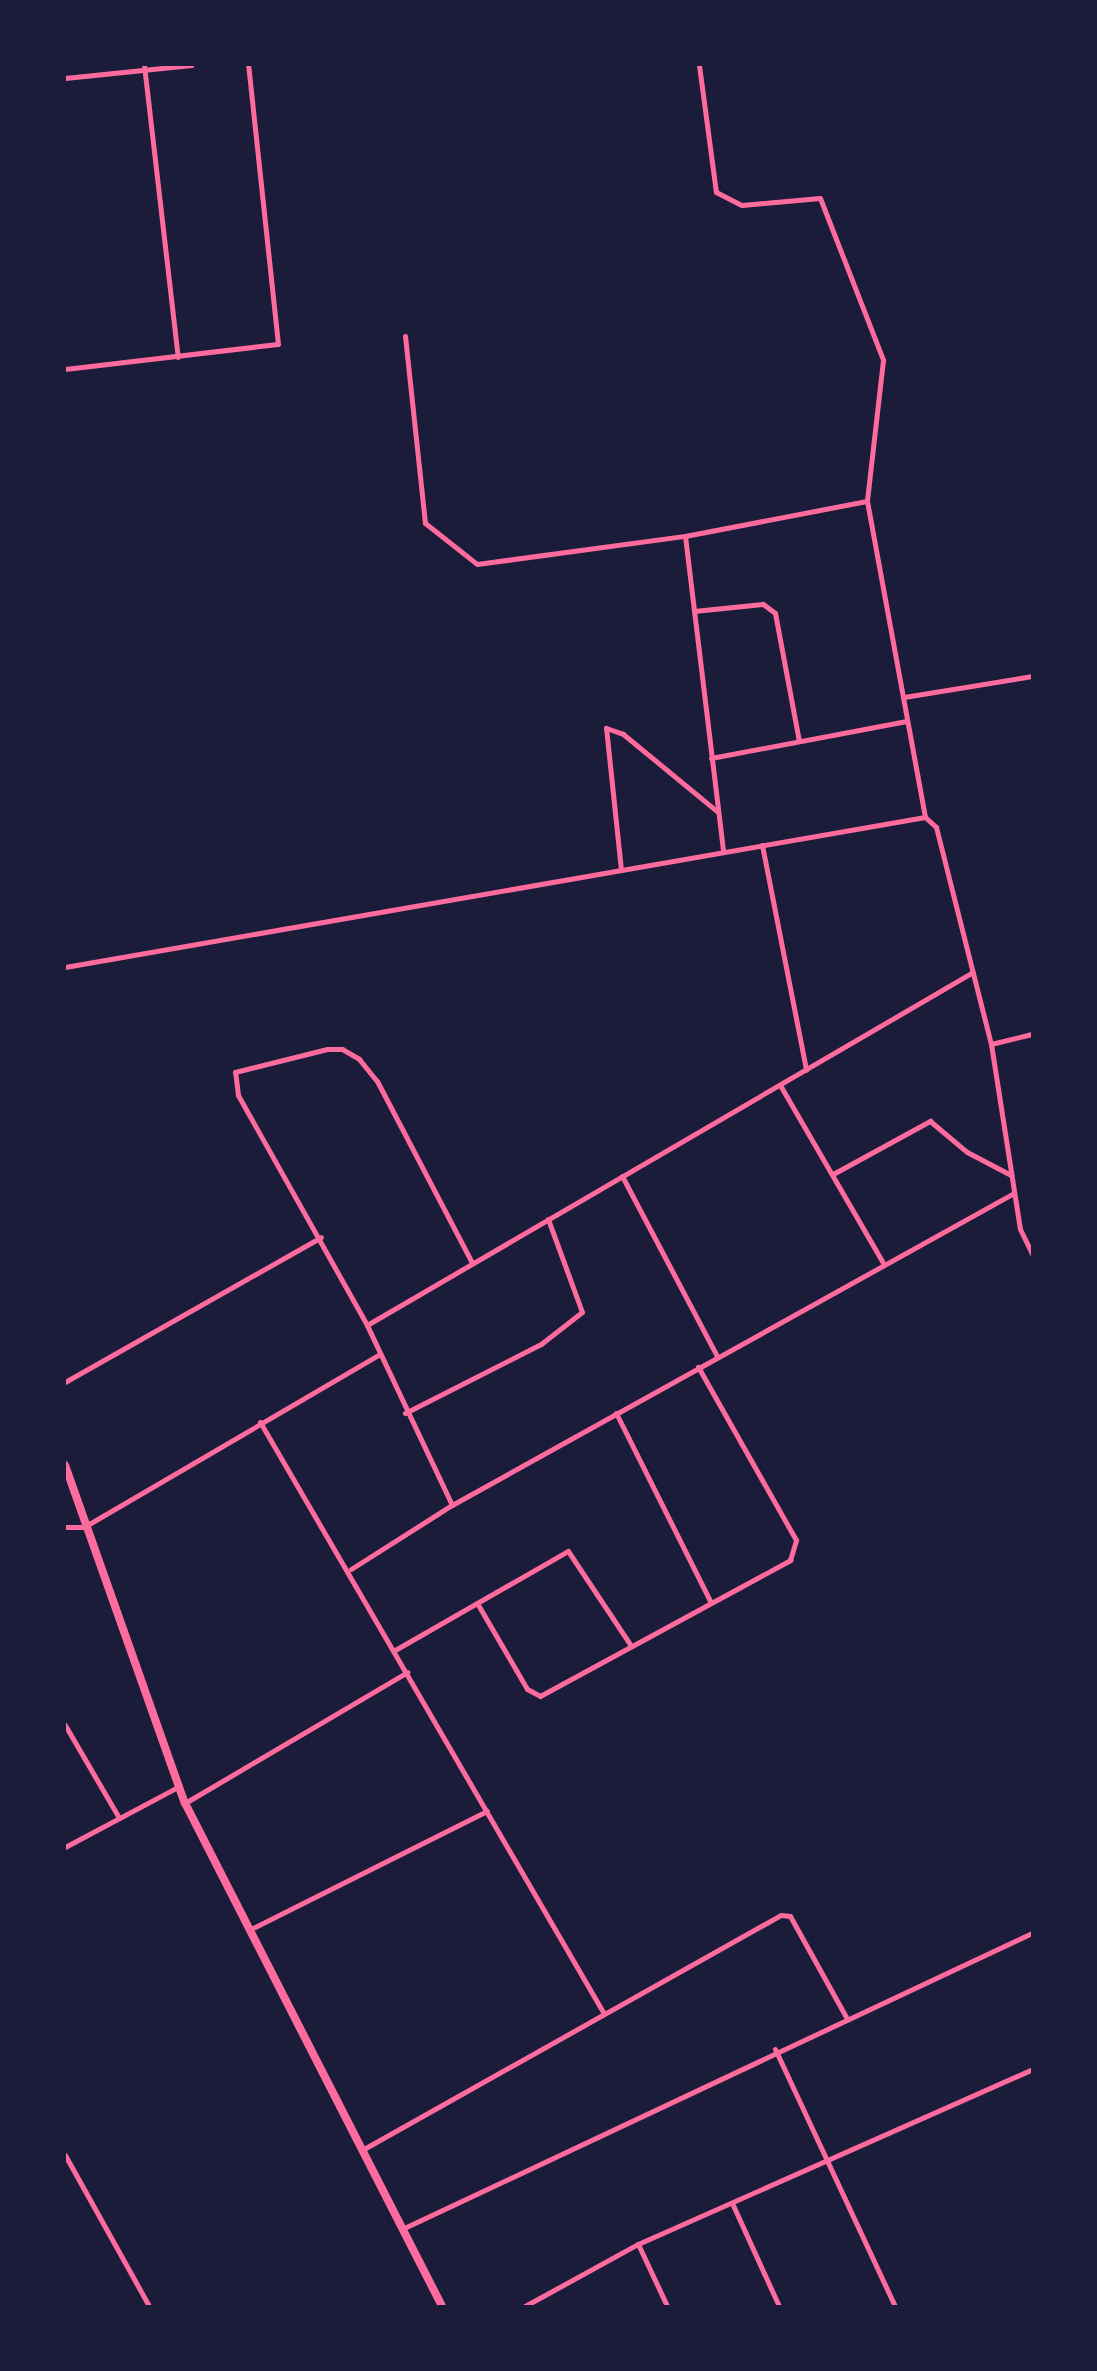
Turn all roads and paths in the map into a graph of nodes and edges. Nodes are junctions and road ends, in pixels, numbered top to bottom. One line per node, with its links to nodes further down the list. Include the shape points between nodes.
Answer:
1 (191, 65): 4 (street)
2 (248, 65): 7 (street, via 278,344)
3 (699, 65): 9 (street, via 716,191 742,205 820,198 876,337 883,360)
4 (144, 67): 5 (street); 7 (street)
5 (65, 78)
6 (405, 336): 10 (street, via 425,523 444,542 477,564)
7 (177, 357): 8 (street)
8 (65, 369)
9 (867, 501): 10 (street); 13 (street)
10 (685, 536): 11 (street)
11 (694, 611): 15 (street, via 763,604 775,613); 16 (street)
12 (1032, 676): 13 (street)
13 (904, 697): 14 (street)
14 (907, 721): 15 (street); 18 (street)
15 (799, 741): 16 (street)
16 (711, 758): 17 (street)
17 (718, 812): 20 (street); 21 (street, via 632,741 607,728)
18 (925, 817): 19 (street); 23 (street, via 936,827)
19 (762, 845): 20 (street); 26 (street)
20 (723, 852): 21 (street)
21 (621, 870): 22 (street)
22 (65, 967)
23 (973, 972): 25 (street); 26 (street)
24 (1032, 1034): 25 (street)
25 (991, 1044): 29 (street)
26 (806, 1070): 27 (street)
27 (780, 1084): 28 (street); 30 (street)
28 (833, 1174): 29 (street, via 930,1121 967,1152); 35 (street)
29 (1011, 1175): 31 (street)
30 (622, 1176): 32 (street); 39 (street)
31 (1014, 1194): 34 (street, via 1020,1229); 35 (street)
32 (548, 1219): 36 (street); 42 (street, via 582,1312 541,1344)
33 (321, 1237): 36 (street, via 238,1095 235,1072 342,1049 377,1081); 37 (street); 41 (street)
34 (1032, 1254)
35 (883, 1263): 39 (street)
36 (472, 1264): 37 (street)
37 (367, 1325): 38 (street)
38 (380, 1354): 42 (street); 44 (street)
39 (716, 1356): 40 (street)
40 (698, 1367): 43 (street); 50 (street, via 796,1541 790,1560)
41 (65, 1382)
42 (405, 1413): 46 (street)
43 (616, 1413): 46 (street); 50 (street)
44 (260, 1422): 48 (street); 49 (street)
45 (65, 1465): 48 (highway)
46 (452, 1505): 49 (street)
47 (65, 1527): 48 (street)
48 (84, 1527): 56 (highway)
49 (351, 1569): 53 (street)
50 (711, 1602): 52 (street)
51 (477, 1603): 52 (street, via 534,1695); 52 (street, via 568,1551); 53 (street)
52 (631, 1646)
53 (395, 1650): 54 (street)
54 (407, 1672): 57 (street); 58 (street)
55 (65, 1725): 59 (street)
56 (178, 1787): 57 (highway); 59 (street)
57 (185, 1803): 61 (highway)
58 (487, 1811): 61 (street); 63 (street)
59 (118, 1816): 60 (street)
60 (65, 1847)
61 (249, 1930): 67 (highway)
62 (1032, 1933): 64 (street)
63 (603, 2012): 64 (street, via 781,1915 790,1916); 67 (street)
64 (846, 2017): 65 (street)
65 (775, 2049): 69 (street); 71 (street)
66 (1032, 2069): 69 (street)
67 (362, 2150): 71 (highway)
68 (65, 2155): 73 (street)
69 (828, 2162): 70 (street); 78 (street)
70 (733, 2203): 72 (street); 77 (street)
71 (402, 2229): 74 (highway)
72 (638, 2244): 75 (street); 76 (street)
73 (149, 2306)
74 (442, 2306)
75 (525, 2306)
76 (667, 2306)
77 (779, 2306)
78 (895, 2306)

